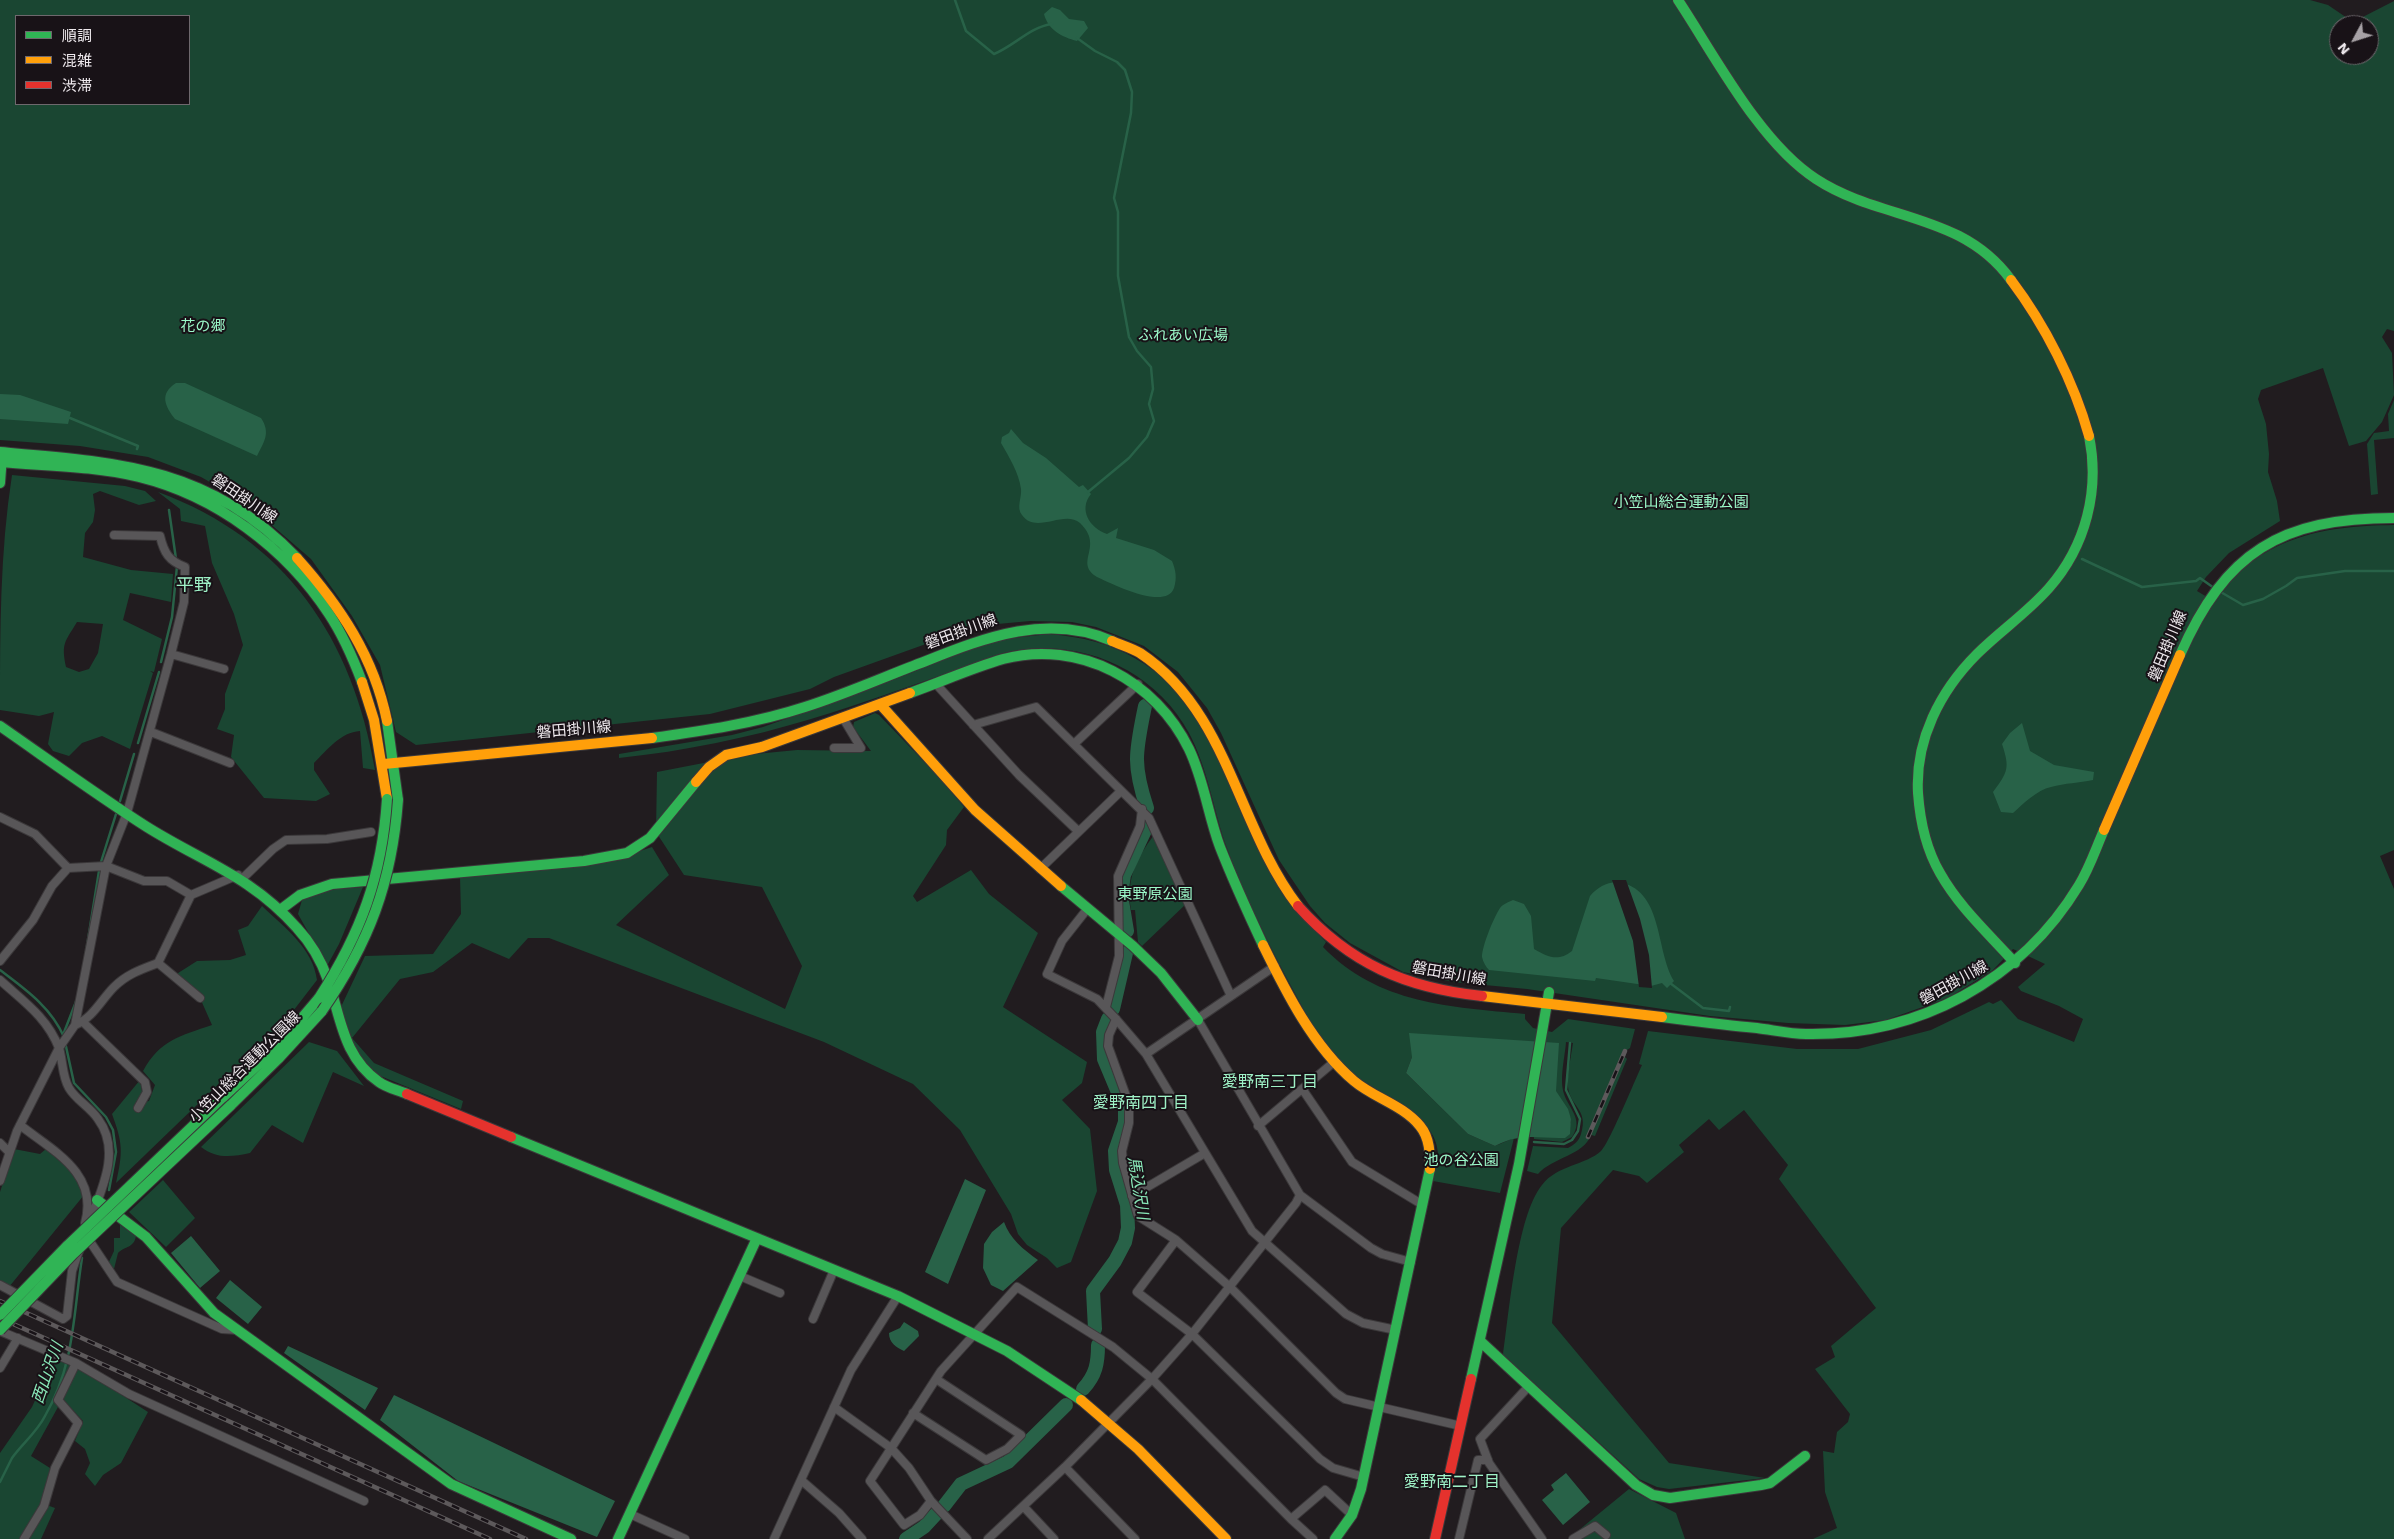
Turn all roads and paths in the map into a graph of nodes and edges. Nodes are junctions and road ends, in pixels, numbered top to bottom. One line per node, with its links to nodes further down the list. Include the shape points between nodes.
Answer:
1 (1678, 0): 38 (street, via 1749,106 1795,163 1834,189 1936,224 1992,257 2027,299 2081,409 2089,434 2093,467 2084,531 2058,577 2038,600 1976,655 1950,685 1930,722 1919,761 1921,820 1934,862 1957,898)
2 (1, 457): 3 (street); 18 (street, 磐田掛川線, via 84,458 133,466 169,476 219,498 264,528 315,577 356,637 385,707); 19 (street, 磐田掛川線, via 106,470 157,482 209,502 257,536 308,584 336,624 367,691)
3 (0, 483)
4 (2394, 518): 38 (street, 磐田掛川線, via 2346,518 2294,531 2252,554 2220,583 2201,608 2191,629 2085,874 2056,918)
5 (114, 535): 6 (street, via 160,536 171,562 185,567 184,602)
6 (172, 654): 7 (street); 14 (street)
7 (224, 669)
8 (936, 684): 9 (street, via 1004,659 1041,654 1093,661); 10 (street); 12 (street)
9 (1138, 684): 15 (street); 39 (street, via 1168,714 1190,750 1224,857)
10 (880, 704): 11 (street); 30 (street, via 976,810)
11 (843, 718): 16 (street, via 861,748); 34 (street, via 762,747 726,755 709,768 650,838 628,853 584,862 332,884 300,895)
12 (973, 725): 15 (street, via 1036,707); 26 (street, via 1019,775)
13 (0, 726): 23 (street)
14 (151, 732): 17 (street); 23 (street)
15 (1074, 744): 20 (street)
16 (834, 748)
17 (230, 763)
18 (395, 763): 19 (street, 磐田掛川線); 21 (street, 小笠山総合運動公園線); 44 (street, 磐田掛川線, via 626,741 770,717 989,636 1035,626 1067,627 1123,644 1162,668 1182,689 1204,719 1283,884 1317,928 1351,955 1397,980 1432,990)
19 (384, 764): 21 (street, 小笠山総合運動公園線)
20 (1121, 791): 24 (street); 26 (street)
21 (392, 799): 75 (street, 小笠山総合運動公園線, bridge, via 368,909 337,972 319,998 279,1045 68,1245); 79 (street, 小笠山総合運動公園線, bridge, via 397,835 384,894 356,959 322,1011 230,1106 79,1248)
22 (1141, 804): 24 (street)
23 (127, 813): 28 (street); 31 (street)
24 (1143, 813): 35 (street, via 1118,876); 42 (street, via 1156,832)
25 (0, 817): 29 (street, via 35,834)
26 (1078, 831): 30 (street)
27 (371, 832): 31 (street, via 286,840)
28 (106, 866): 29 (street); 32 (street, via 144,881 167,881); 48 (street)
29 (68, 868): 36 (street)
30 (1040, 869): 33 (street)
31 (241, 877): 32 (street); 34 (street)
32 (191, 895): 37 (street)
33 (1088, 908): 35 (street); 45 (street, via 1062,941 1047,974 1097,999)
34 (280, 910): 65 (street, via 320,961 346,1047 357,1063 380,1083)
35 (1118, 936): 45 (street, via 1118,956); 47 (street, via 1161,973)
36 (0, 961)
37 (158, 963): 43 (street); 48 (street, via 132,972)
38 (2015, 963): 44 (street, 磐田掛川線, via 1959,1001 1922,1018 1846,1034 1805,1034)
39 (1276, 966): 42 (street); 51 (street, via 1309,1026)
40 (0, 980): 49 (street, via 36,1010)
41 (1549, 992): 44 (street)
42 (1231, 996): 47 (street)
43 (200, 998)
44 (1547, 1004): 83 (street, via 1519,1164)
45 (1106, 1007): 46 (street)
46 (1116, 1019): 50 (street); 61 (street, via 1108,1046 1129,1104 1129,1123 1122,1151)
47 (1198, 1020): 50 (street); 55 (street)
48 (79, 1024): 49 (street); 53 (street, via 145,1082 147,1092)
49 (60, 1046): 54 (street); 62 (street, via 69,1089 99,1119 109,1145 104,1183)
50 (1146, 1054): 58 (street)
51 (1334, 1062): 52 (street); 63 (street, via 1356,1083 1421,1125 1432,1151)
52 (1303, 1090): 55 (street); 63 (street, via 1352,1162)
53 (138, 1108)
54 (20, 1125): 57 (street); 64 (street, via 69,1164 86,1185)
55 (1258, 1126): 60 (street)
56 (0, 1143): 57 (street)
57 (9, 1152): 59 (street)
58 (1205, 1153): 61 (street); 67 (street, via 1252,1231)
59 (0, 1180)
60 (1300, 1195): 67 (street); 68 (street, via 1371,1248)
61 (1132, 1196): 66 (street, via 1138,1216)
62 (97, 1200): 64 (street); 77 (street, via 137,1228 214,1313)
63 (1424, 1204): 68 (street)
64 (86, 1235): 71 (street, via 72,1271 67,1316 63,1320); 77 (street, via 118,1282 222,1329)
65 (757, 1238): 69 (street); 70 (street)
66 (1176, 1240): 72 (street); 81 (street, via 1137,1292)
67 (1264, 1242): 72 (street); 78 (street, via 1346,1314 1363,1323)
68 (1411, 1262): 78 (street)
69 (834, 1270): 74 (street); 76 (street)
70 (740, 1276): 73 (street); 103 (street)
71 (0, 1285)
72 (1230, 1287): 81 (street); 89 (street, via 1336,1393 1345,1399)
73 (780, 1293)
74 (898, 1296): 80 (street); 90 (street, via 851,1370)
75 (0, 1315)
76 (812, 1319)
77 (239, 1330): 108 (street, via 451,1484)
78 (1396, 1330): 89 (street)
79 (0, 1331): 82 (street)
80 (974, 1332): 86 (street); 87 (street, via 1017,1286 1113,1347); 92 (street, via 1030,1365)
81 (1192, 1334): 87 (street); 98 (street, via 1320,1460 1333,1468)
82 (18, 1338): 84 (street); 85 (street)
83 (1480, 1341): 88 (street); 93 (street)
84 (74, 1362): 100 (street, via 129,1394); 107 (street, via 58,1400 78,1422 55,1468 44,1506)
85 (0, 1368)
86 (936, 1379): 91 (street); 91 (street, via 1021,1435 1007,1449 986,1460)
87 (1152, 1379): 92 (street); 105 (street)
88 (1529, 1386): 95 (street, via 1636,1484 1660,1496 1670,1498 1770,1483); 96 (street, via 1480,1439)
89 (1379, 1406): 93 (street); 98 (street)
90 (834, 1407): 94 (street); 99 (street)
91 (913, 1413): 94 (street)
92 (1108, 1422): 97 (street); 117 (street)
93 (1461, 1426): 120 (street)
94 (891, 1448): 101 (street); 101 (street, via 870,1480 904,1525 920,1515)
95 (1805, 1456)
96 (1488, 1460): 121 (street, via 1478,1460); 122 (street)
97 (1066, 1467): 102 (street); 116 (street)
98 (1364, 1477): 104 (street)
99 (800, 1480): 111 (street); 112 (street, via 839,1513)
100 (364, 1501)
101 (931, 1501): 113 (street)
102 (1024, 1507): 114 (street); 115 (street)
103 (630, 1514): 109 (street); 110 (street)
104 (1352, 1515): 105 (street, via 1325,1490); 119 (street)
105 (1290, 1519): 118 (street)
106 (1606, 1535): 123 (street, via 1595,1526)
107 (24, 1539)
108 (571, 1539)
109 (618, 1539)
110 (685, 1539)
111 (774, 1539)
112 (862, 1539)
113 (967, 1539)
114 (988, 1539)
115 (1054, 1539)
116 (1136, 1539)
117 (1226, 1539)
118 (1313, 1539)
119 (1335, 1539)
120 (1435, 1539)
121 (1459, 1539)
122 (1542, 1539)
123 (1573, 1539)

